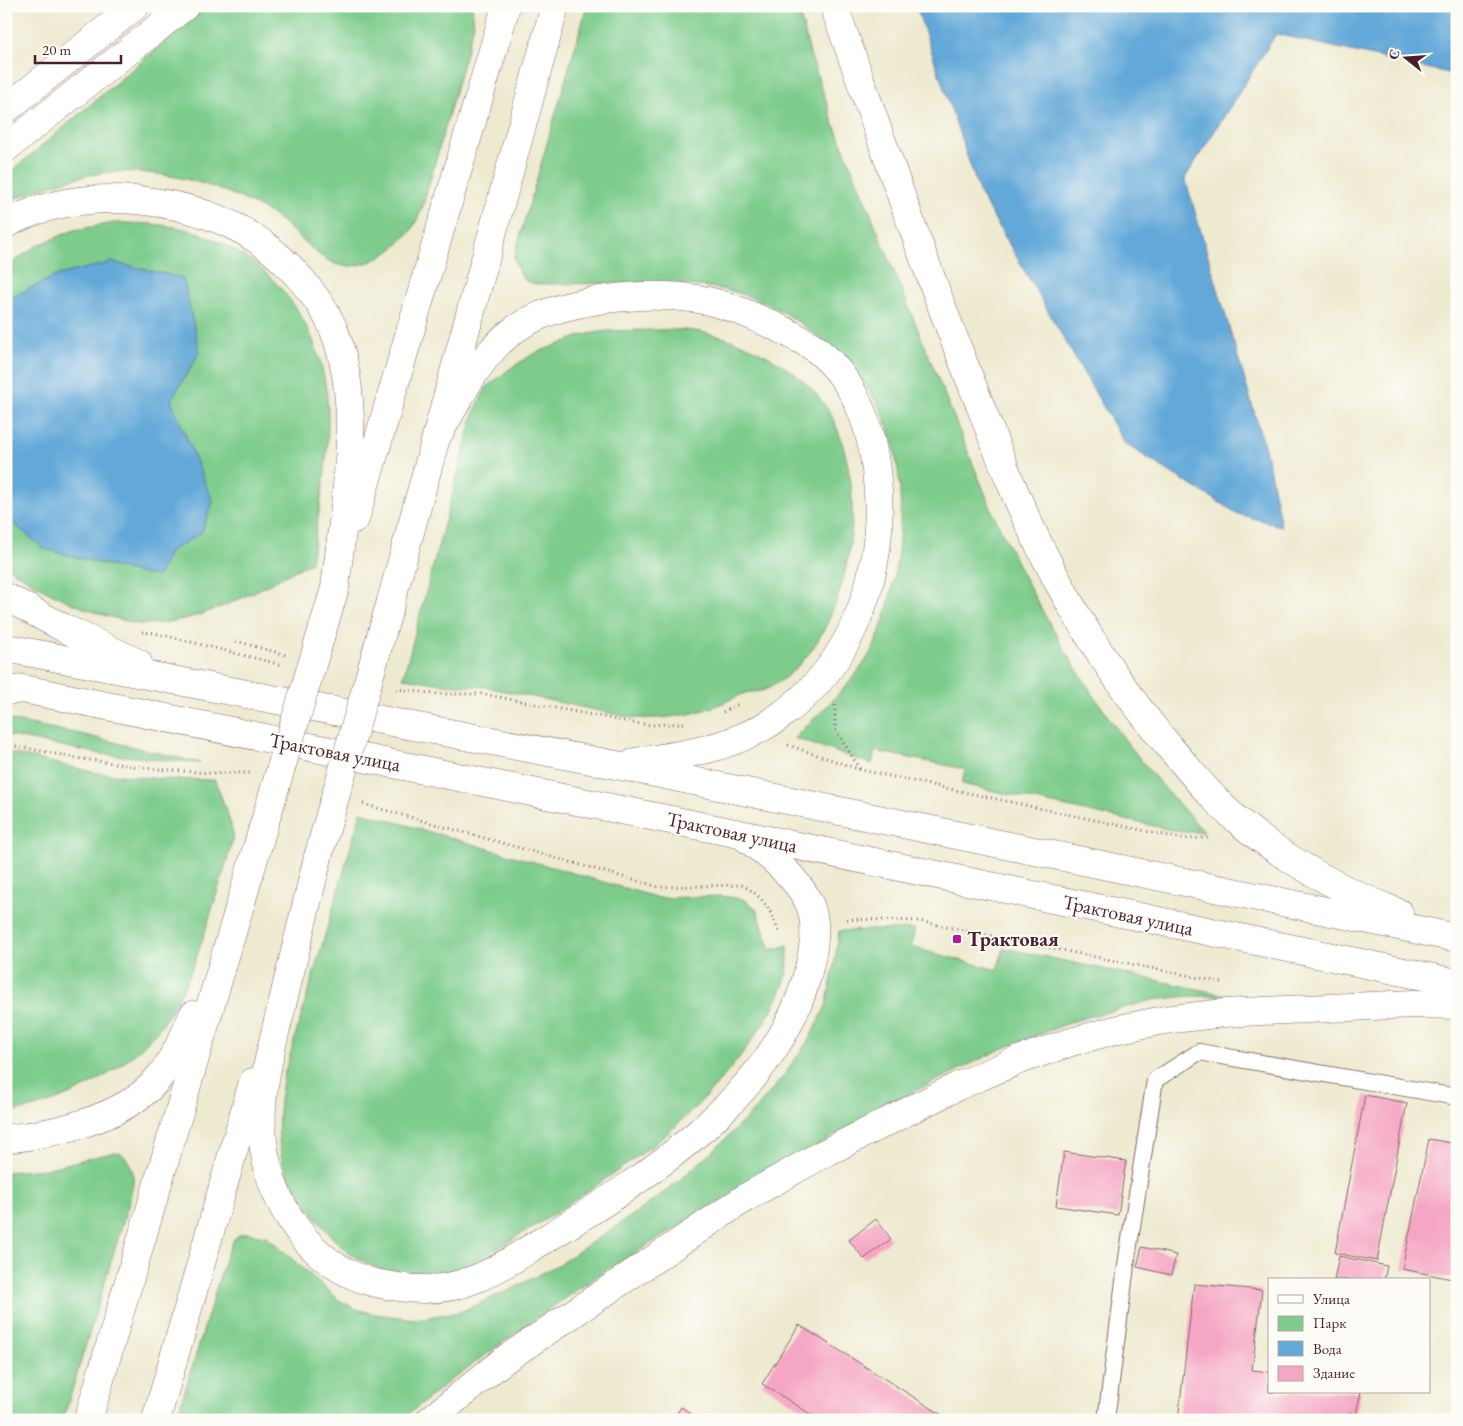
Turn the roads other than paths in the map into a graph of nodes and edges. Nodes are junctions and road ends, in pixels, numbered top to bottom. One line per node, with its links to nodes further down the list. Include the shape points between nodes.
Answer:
1 (135, 6): 8 (main road)
2 (186, 6): 9 (main road)
3 (491, 6): 7 (main road)
4 (506, 6): 7 (main road)
5 (556, 6): 11 (main road)
6 (834, 6): 21 (main road, via 953,338 1017,497 1041,550 1102,658 1158,733 1235,819 1272,847 1346,890)
7 (492, 56): 12 (main road)
8 (6, 109)
9 (6, 148)
10 (6, 224): 12 (main road, via 71,202 135,200 198,211 230,224 282,257 326,314 346,373 350,451)
11 (436, 438): 17 (main road, via 477,370 497,344 513,331 532,318 563,308 626,298 699,299 756,317 814,347 832,363 858,402 874,450 877,476 879,502 875,561 870,586 852,631 838,655 805,696 762,728 704,751); 20 (main road, bridge)
12 (335, 588): 19 (main road, bridge)
13 (6, 597): 15 (main road, via 116,653)
14 (6, 648): 15 (main road, Трактовая улица)
15 (185, 683): 17 (main road, Трактовая улица)
16 (12, 689): 18 (main road, Трактовая улица)
17 (616, 765): 21 (main road, Трактовая улица)
18 (740, 834): 20 (main road, via 786,872 809,903 812,919 812,955 803,992 775,1046 754,1075 715,1117 638,1181 476,1279 422,1289 368,1281 321,1256 300,1234 284,1208 266,1159 262,1094 268,1059); 22 (main road, Трактовая улица)
19 (257, 848): 25 (main road, via 186,1032 154,1084 105,1116 44,1134); 26 (main road)
20 (318, 857): 27 (main road)
21 (1457, 936)
22 (1457, 983)
23 (1457, 1005): 28 (main road, via 1414,1004 1164,1020 1071,1042 1019,1060 958,1086 821,1155 745,1198 504,1360)
24 (1457, 1098): 29 (lane, via 1200,1052 1155,1080)
25 (6, 1139)
26 (88, 1420)
27 (156, 1420)
28 (430, 1420)
29 (1106, 1420)

